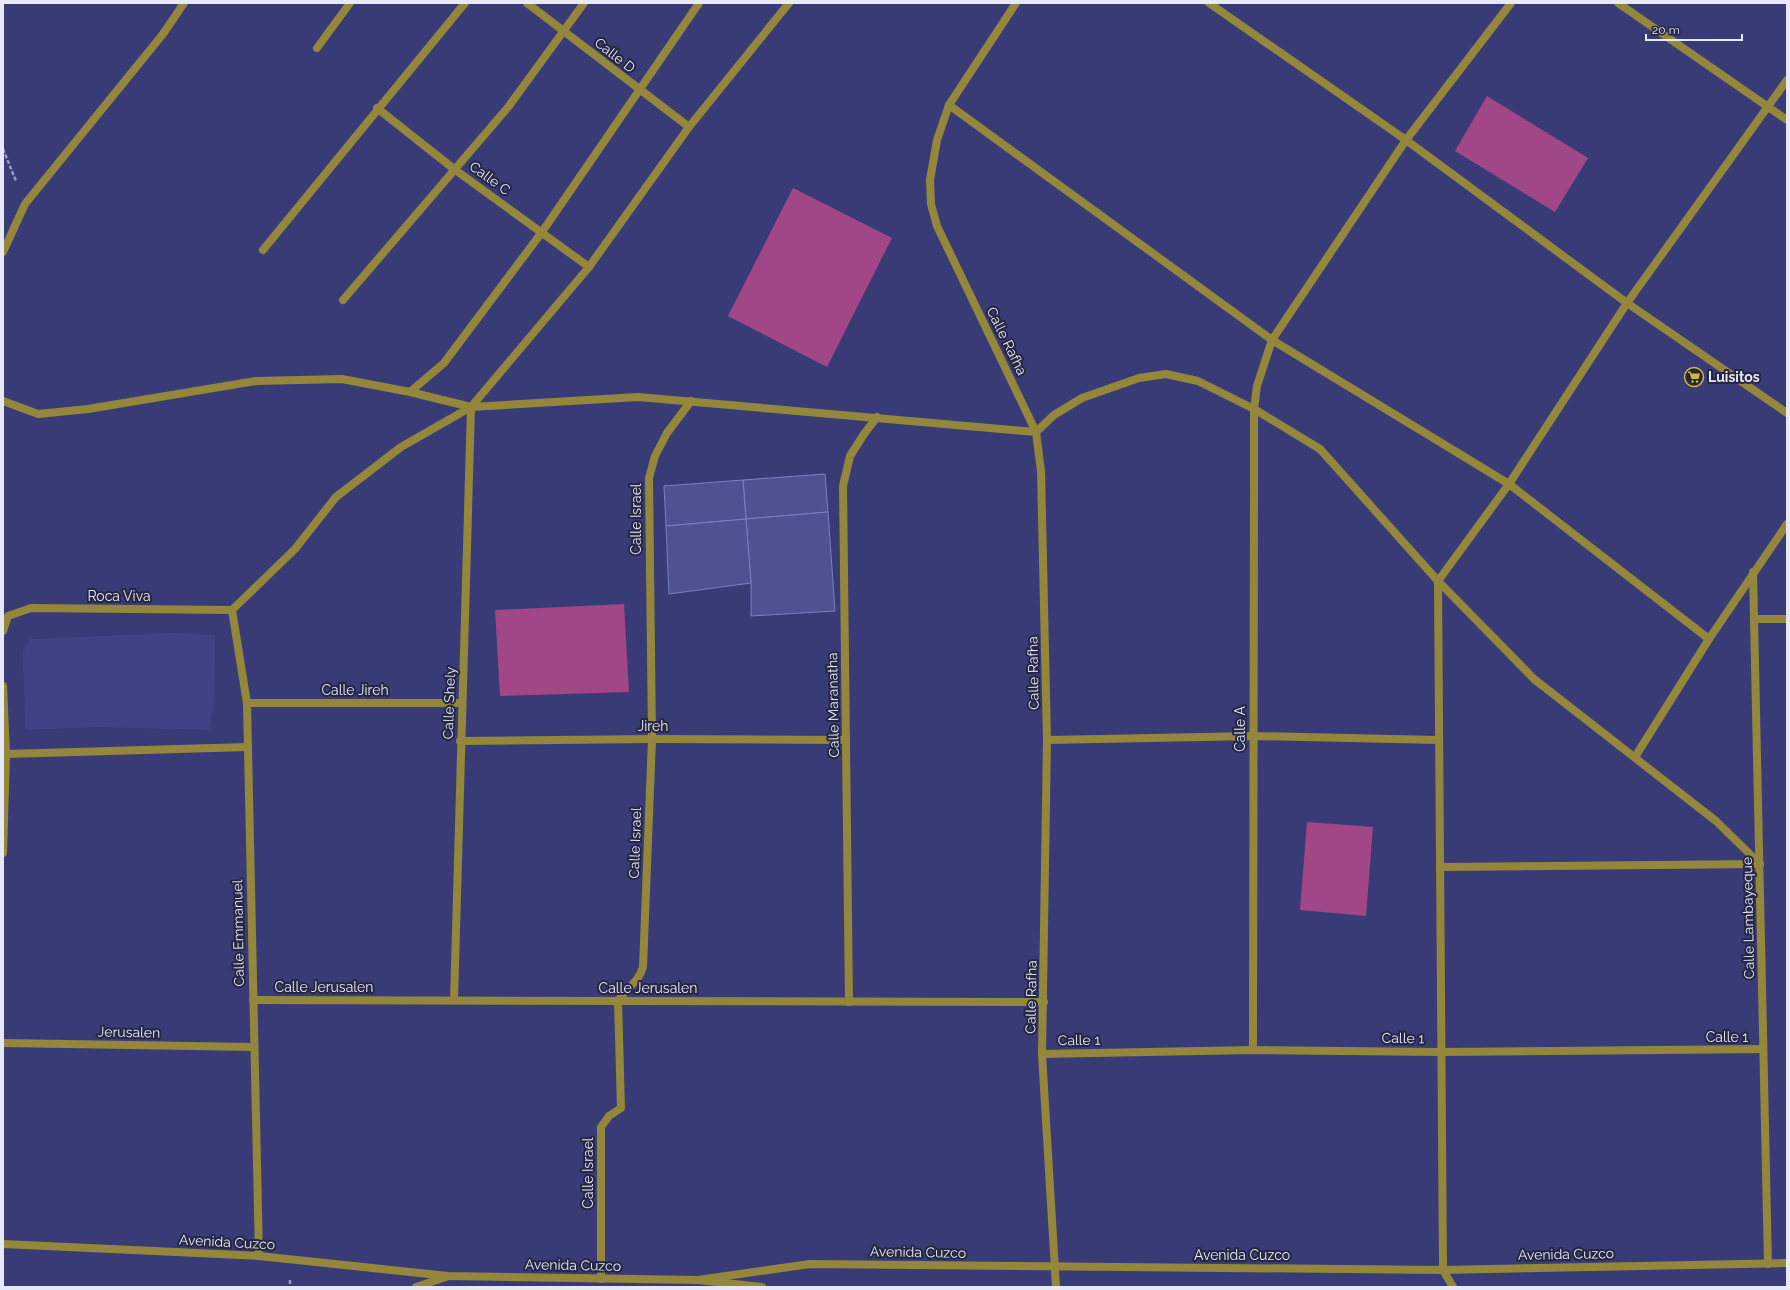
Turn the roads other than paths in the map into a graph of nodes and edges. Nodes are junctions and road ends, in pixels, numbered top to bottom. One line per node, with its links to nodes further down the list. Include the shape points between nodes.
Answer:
1 (184, 3): 25 (street, via 163,34 25,204)
2 (350, 3): 13 (street)
3 (465, 3): 18 (street)
4 (527, 3): 12 (street, Calle D)
5 (584, 3): 12 (street)
6 (699, 3): 15 (street)
7 (789, 3): 20 (street)
8 (1016, 3): 16 (street, Calle Rafha)
9 (1209, 3): 21 (street)
10 (1511, 3): 21 (street, Calle A)
11 (1618, 3): 17 (street)
12 (564, 31): 15 (street, Calle D); 22 (street, via 509,106)
13 (317, 48)
14 (1787, 80): 17 (street)
15 (639, 90): 20 (street, Calle D); 23 (street)
16 (949, 105): 29 (street); 37 (street, Calle Rafha, via 933,159 930,180 931,204 937,226)
17 (1768, 107): 19 (street); 28 (street)
18 (377, 108): 22 (street, Calle C); 24 (street)
19 (1787, 120)
20 (689, 126): 26 (street)
21 (1406, 140): 28 (street); 29 (street, Calle A)
22 (454, 169): 23 (street, Calle C); 27 (street)
23 (542, 232): 26 (street, Calle C); 30 (street, via 444,363)
24 (263, 250)
25 (3, 252)
26 (589, 267): 33 (street)
27 (343, 300)
28 (1626, 303): 35 (street); 38 (street)
29 (1272, 340): 34 (street, Calle A, via 1257,386); 38 (street)
30 (410, 392): 31 (street, via 342,379 264,380 88,409 38,414); 33 (street)
31 (3, 401)
32 (691, 401): 33 (street, via 638,397); 36 (street); 51 (street, Calle Israel, via 667,433 655,456 649,478)
33 (471, 407): 42 (street, via 401,447 336,497 295,549); 49 (street, Calle Shely)
34 (1254, 410): 37 (street, via 1198,381 1166,374 1139,378 1082,398 1054,415); 41 (street, via 1320,449); 50 (street, Calle A)
35 (1787, 413)
36 (877, 417): 37 (street); 52 (street, Calle Maranatha, via 850,456 843,486)
37 (1036, 432): 53 (street, Calle Rafha, via 1043,506)
38 (1509, 484): 41 (street); 46 (street)
39 (1787, 524): 40 (street)
40 (1753, 572): 43 (street, Calle Lambayeque); 46 (street)
41 (1438, 581): 54 (street); 58 (street, via 1534,679)
42 (232, 610): 45 (street, Roca Viva, via 31,608 8,616); 48 (street, Calle Emmanuel)
43 (1754, 619): 44 (street); 60 (street, Calle Lambayeque)
44 (1787, 619)
45 (3, 632)
46 (1709, 639): 58 (street)
47 (3, 686): 57 (street)
48 (247, 703): 49 (street, Calle Jireh); 56 (street, Calle Emmanuel)
49 (462, 703): 55 (street, Calle Shely)
50 (1253, 736): 53 (street); 54 (street); 70 (street, Calle A)
51 (652, 739): 52 (street, Jireh); 55 (street, Jireh); 64 (street, Calle Israel, via 643,967 638,979 625,990)
52 (846, 740): 65 (street, Calle Maranatha)
53 (1047, 740): 66 (street, Calle Rafha)
54 (1439, 740): 61 (street)
55 (460, 742): 63 (street, Calle Shely)
56 (248, 747): 57 (street); 62 (street, Calle Emmanuel)
57 (6, 754): 59 (street)
58 (1635, 757): 60 (street, via 1716,821)
59 (3, 853)
60 (1760, 864): 61 (street); 69 (street, Calle Lambayeque)
61 (1440, 867): 71 (street)
62 (253, 1000): 63 (street, Calle Jerusalen); 68 (street, Calle Emmanuel)
63 (454, 1000): 64 (street, Calle Jerusalen)
64 (618, 1001): 65 (street, Calle Jerusalen); 80 (street, Calle Israel, via 621,1108 609,1116 601,1126)
65 (849, 1002): 66 (street, Calle Jerusalen)
66 (1044, 1002): 72 (street, Calle Rafha)
67 (3, 1043): 68 (street, Jerusalen)
68 (254, 1047): 74 (street, Calle Emmanuel)
69 (1763, 1049): 71 (street, Calle 1); 76 (street, Calle Lambayeque)
70 (1253, 1050): 71 (street, Calle 1); 72 (street, Calle 1)
71 (1441, 1052): 78 (street)
72 (1042, 1054): 77 (street, Calle Rafha)
73 (3, 1244): 74 (street, Avenida Cuzco)
74 (259, 1256): 79 (street, Avenida Cuzco)
75 (1787, 1263): 76 (street, Avenida Cuzco)
76 (1768, 1264): 78 (street, Avenida Cuzco)
77 (1054, 1267): 78 (street, Avenida Cuzco); 81 (street, Avenida Cuzco, via 810,1264); 84 (street, Calle Rafha)
78 (1443, 1270): 85 (street)
79 (448, 1276): 80 (street, Avenida Cuzco); 82 (street, Avenida Cuzco)
80 (601, 1279): 81 (street, Avenida Cuzco)
81 (699, 1283): 83 (street, Avenida Cuzco)
82 (416, 1287)
83 (762, 1287)
84 (1056, 1287)
85 (1453, 1287)

